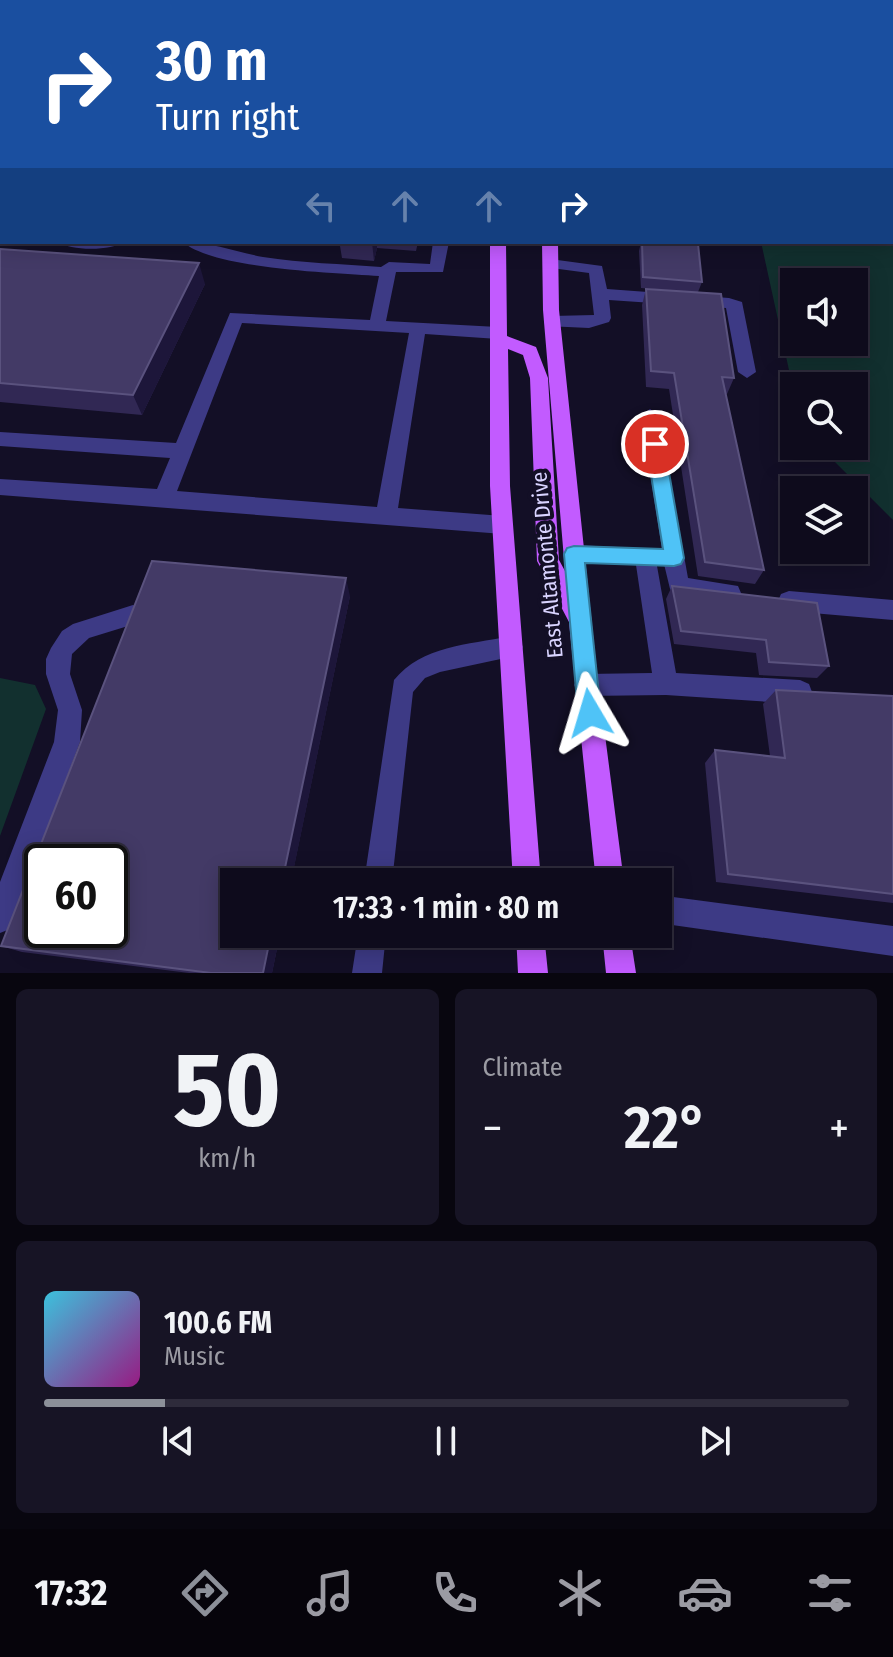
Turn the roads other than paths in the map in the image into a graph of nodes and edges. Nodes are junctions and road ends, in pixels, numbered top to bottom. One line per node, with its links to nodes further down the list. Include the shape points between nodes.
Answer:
1 (197, 244): 5 (lane, via 271,264)
2 (441, 244): 5 (lane, via 437,269 389,267)
3 (498, 244): 10 (main road, East Altamonte Drive)
4 (550, 253): 6 (lane, via 592,267 598,273); 7 (main road, East Altamonte Drive)
5 (388, 272): 8 (lane)
6 (600, 294): 7 (lane, via 600,320); 11 (lane, via 736,306)
7 (552, 322): 19 (main road, East Altamonte Drive)
8 (377, 325): 9 (lane); 14 (lane, via 236,317)
9 (418, 328): 10 (lane); 17 (lane)
10 (498, 336): 18 (main road, East Altamonte Drive); 24 (main road, via 530,351 539,378 548,561)
11 (747, 372)
12 (650, 416): 21 (lane)
13 (0, 439): 14 (lane)
14 (182, 451): 16 (lane)
15 (0, 487): 16 (lane)
16 (164, 498): 17 (lane)
17 (386, 516): 18 (lane)
18 (503, 525): 25 (main road, East Altamonte Drive)
19 (574, 554): 20 (lane); 24 (main road, East Altamonte Drive)
20 (645, 557): 21 (lane); 26 (lane)
21 (674, 558): 22 (lane, via 679,586)
22 (893, 610)
23 (133, 615): 33 (lane, via 71,635 59,655 57,673 70,711 67,742)
24 (581, 622): 27 (main road, East Altamonte Drive)
25 (511, 647): 29 (lane, via 439,661 417,670 402,688); 30 (main road, East Altamonte Drive)
26 (666, 684): 27 (lane); 28 (lane)
27 (586, 685): 31 (main road, East Altamonte Drive)
28 (829, 694)
29 (380, 868)
30 (526, 868)
31 (608, 868)
32 (672, 911): 34 (lane)
33 (0, 919)
34 (893, 941)
35 (370, 948): 38 (lane)
36 (531, 948): 39 (main road)
37 (618, 948): 40 (main road)
38 (367, 973)
39 (533, 973)
40 (621, 973)

